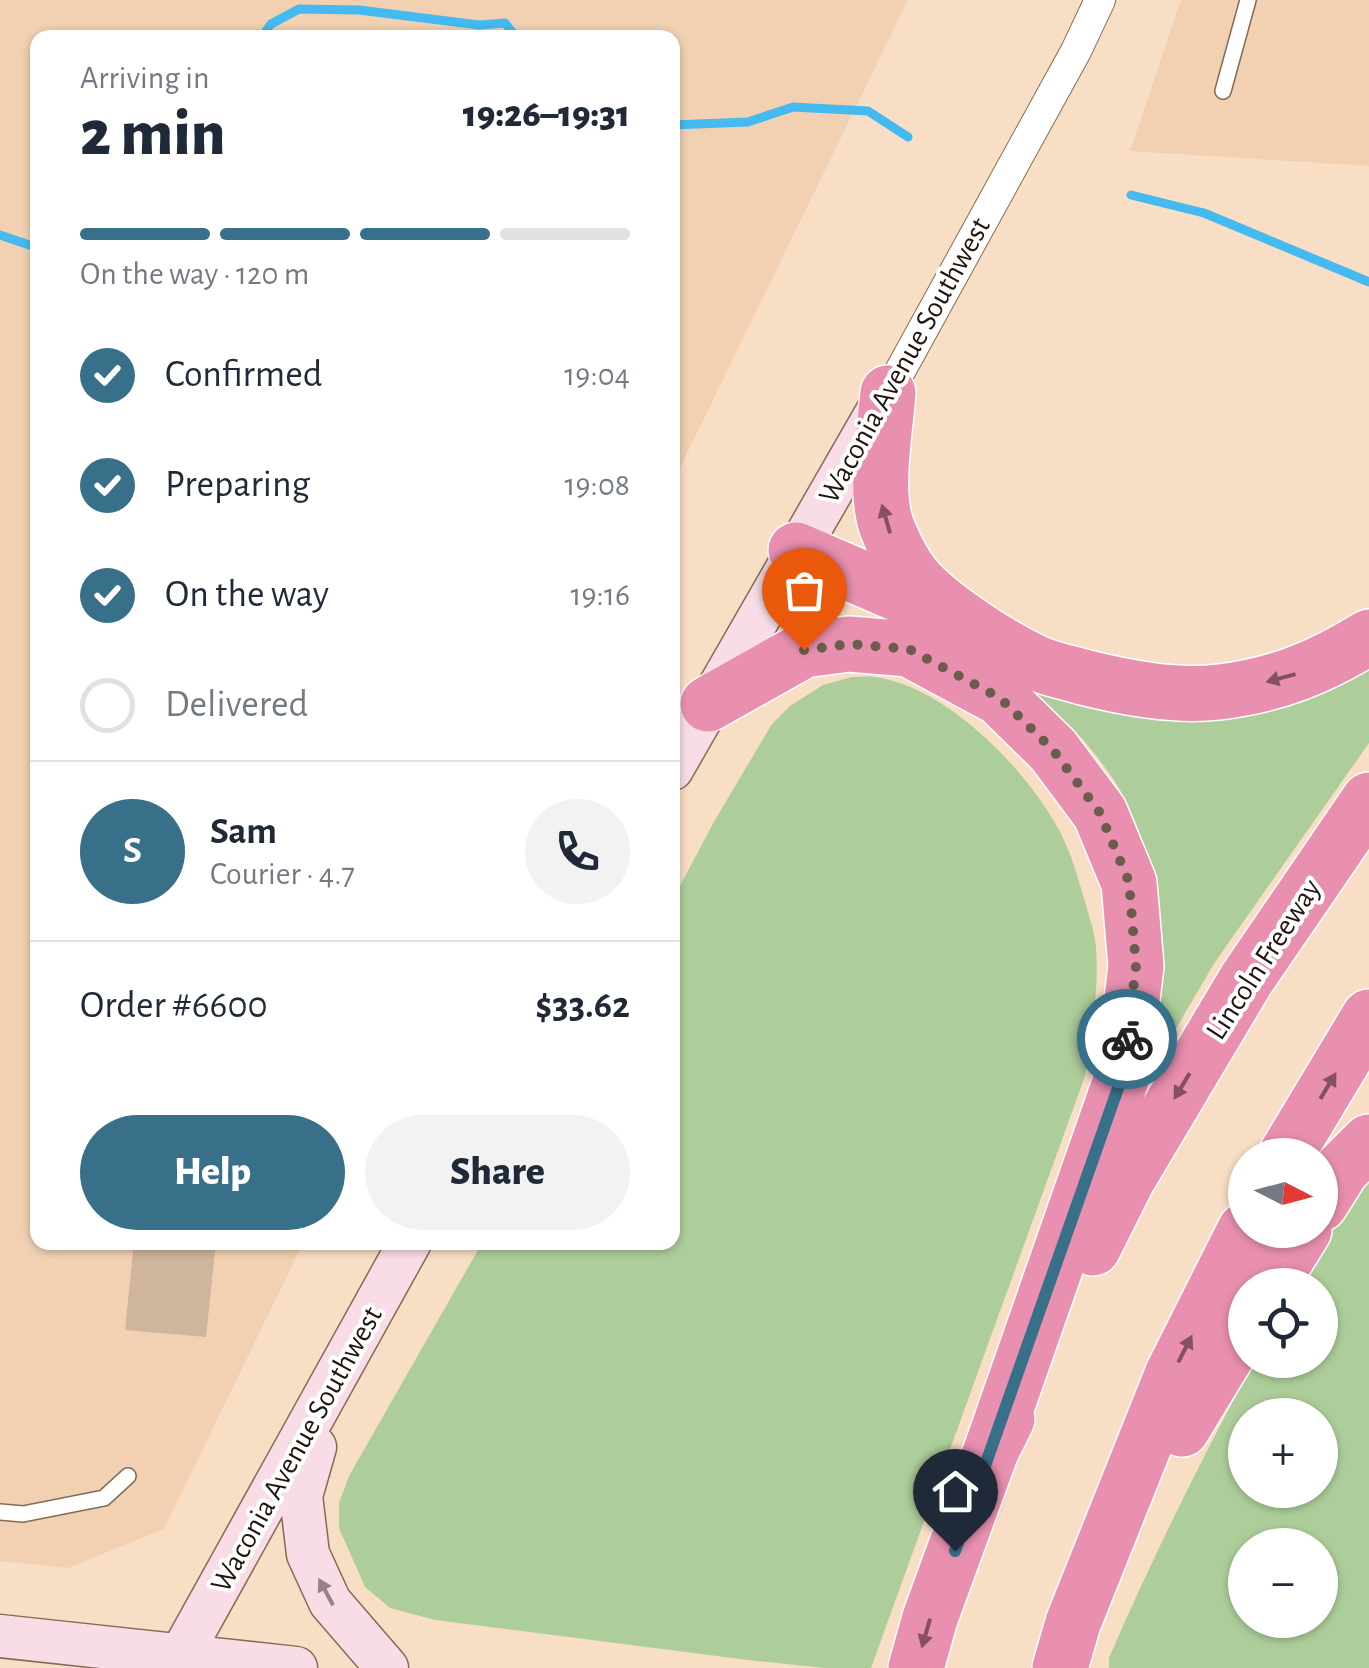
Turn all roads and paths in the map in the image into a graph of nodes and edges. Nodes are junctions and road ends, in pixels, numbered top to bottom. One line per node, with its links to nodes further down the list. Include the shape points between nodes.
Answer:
1 (1100, 0): 4 (street, Waconia Avenue Southwest)
2 (1248, 0): 3 (lane)
3 (1222, 91)
4 (888, 393): 5 (street, Waconia Avenue Southwest); 6 (highway, one-way to 4, via 918,582 886,526 880,496)
5 (788, 565): 6 (highway); 8 (highway); 9 (street, Waconia Avenue Southwest)
6 (975, 627): 7 (highway, one-way to 6, via 1285,679 1176,693 1055,670)
7 (1369, 638)
8 (909, 649): 9 (highway, via 850,644 804,650); 20 (highway, via 1000,698 1053,750 1100,813 1129,882 1136,966 1123,1074)
9 (708, 704): 10 (street, Waconia Avenue Southwest)
10 (680, 754)
11 (1369, 800): 20 (highway, Lincoln Freeway, one-way to 20, via 1246,980 1127,1180)
12 (1369, 1017): 13 (highway, one-way to 12)
13 (1296, 1138)
14 (1369, 1142): 15 (highway)
15 (1338, 1175)
16 (1237, 1248): 24 (highway, one-way to 16, via 1173,1373)
17 (406, 1250): 19 (street, Waconia Avenue Southwest)
18 (1228, 1353): 24 (highway)
19 (334, 1379): 25 (street, Waconia Avenue Southwest); 27 (street, one-way to 19, via 330,1602 308,1554 301,1496)
20 (991, 1451): 28 (highway, Lincoln Freeway, one-way to 28)
21 (128, 1476): 22 (lane, via 104,1498 23,1514)
22 (0, 1512)
23 (0, 1636): 25 (street)
24 (1066, 1646)
25 (180, 1662): 26 (street)
26 (296, 1668)
27 (386, 1668)
28 (916, 1668)

